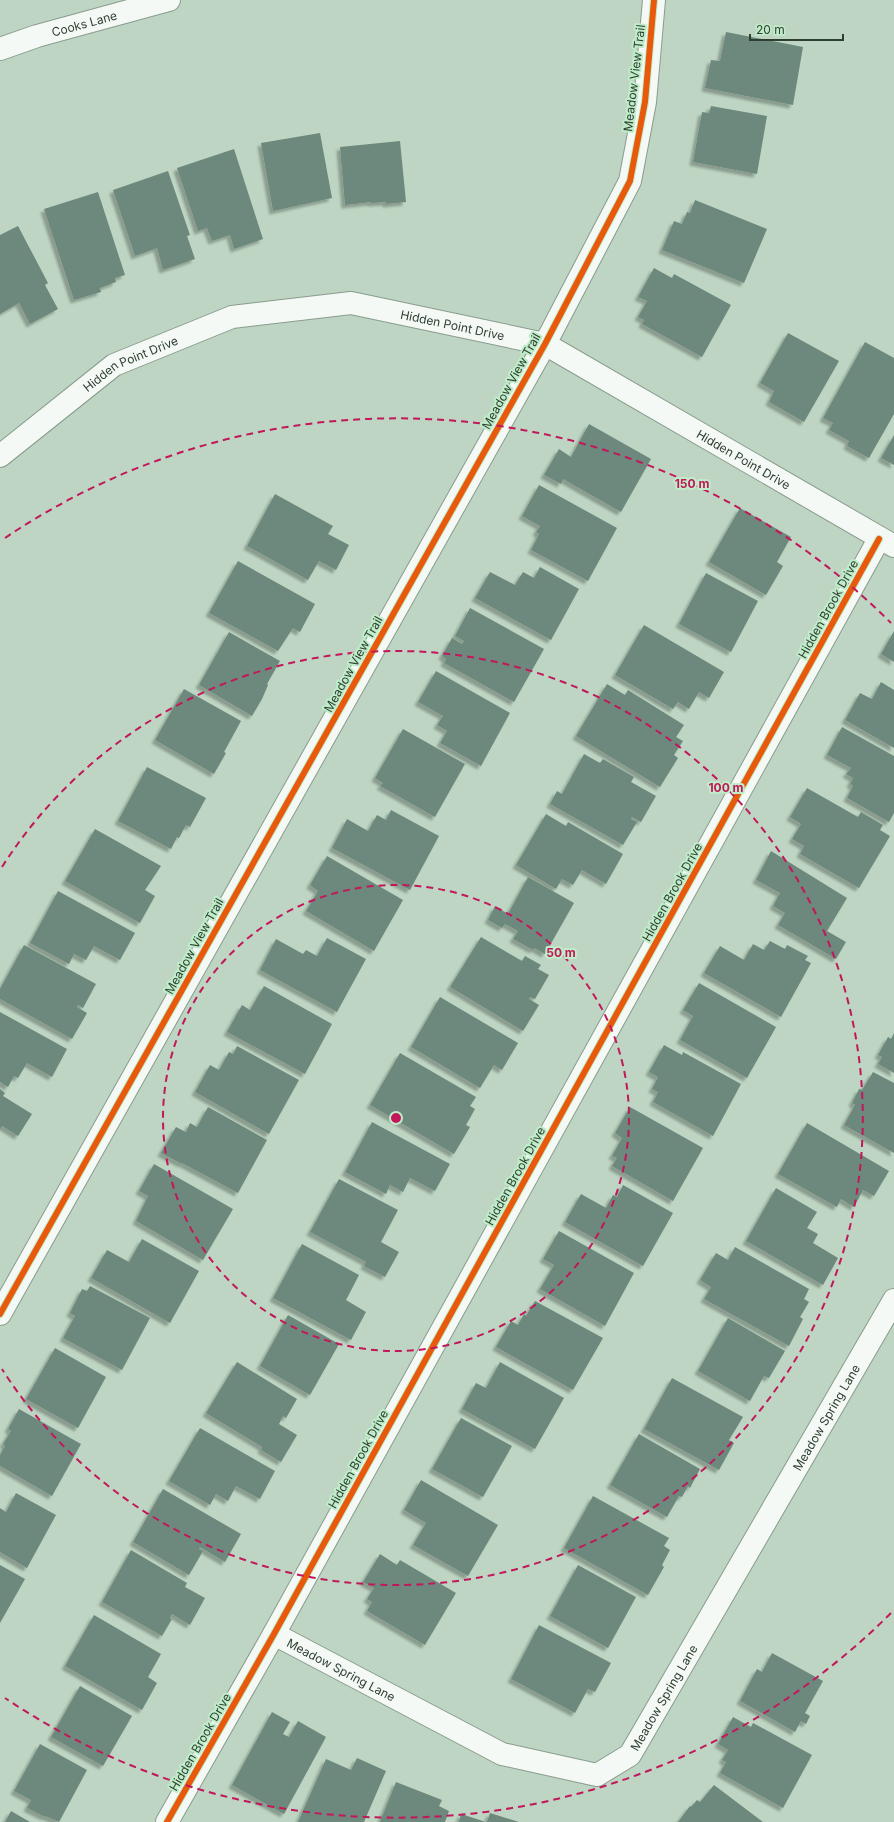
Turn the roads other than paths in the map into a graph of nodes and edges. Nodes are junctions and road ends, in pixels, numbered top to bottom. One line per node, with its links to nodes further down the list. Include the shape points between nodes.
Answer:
1 (169, 0): 3 (street, Cooks Lane, via 36,36)
2 (654, 0): 4 (street, Meadow View Trail, via 644,102 630,181)
3 (0, 49)
4 (545, 344): 5 (street, Hidden Point Drive, via 351,303 232,317 114,365); 6 (street, Hidden Point Drive); 8 (street, Meadow View Trail)
5 (0, 456)
6 (887, 542): 9 (street, Hidden Brook Drive)
7 (894, 1300): 9 (street, Meadow Spring Lane, via 630,1755 597,1775 502,1754)
8 (0, 1314)
9 (274, 1634): 10 (street, Hidden Brook Drive)
10 (167, 1822)

